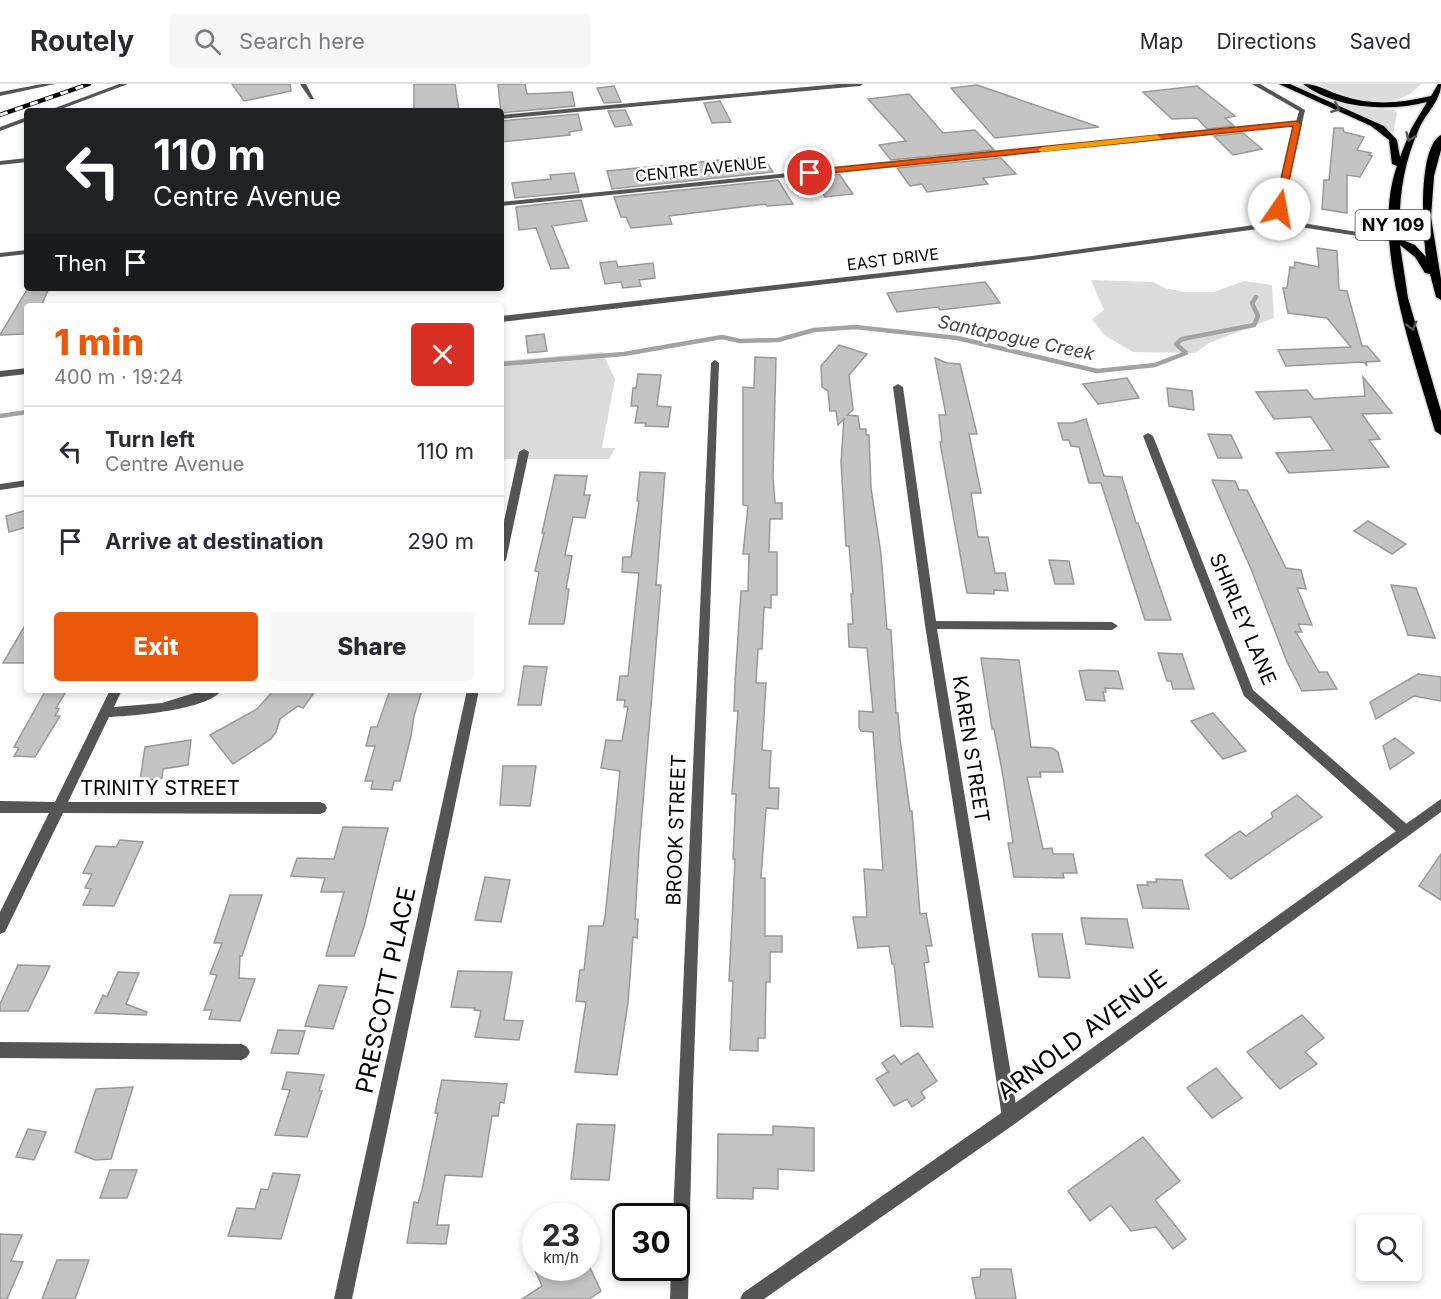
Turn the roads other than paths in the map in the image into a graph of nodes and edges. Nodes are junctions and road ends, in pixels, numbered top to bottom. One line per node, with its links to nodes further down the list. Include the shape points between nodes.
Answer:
1 (52, 84): 9 (street)
2 (125, 84): 11 (street)
3 (305, 84): 10 (street)
4 (860, 84): 12 (street)
5 (1255, 84): 14 (street, via 1302,110)
6 (1283, 84): 19 (main road, one-way to 19, via 1388,133 1395,142)
7 (1307, 84): 8 (main road, via 1375,106 1401,106)
8 (1436, 91): 19 (main road, NY 109, one-way to 19, via 1406,146)
9 (0, 94)
10 (312, 98)
11 (58, 108)
12 (504, 117)
13 (24, 120): 15 (street)
14 (1297, 124): 22 (street, CENTRE AVENUE); 23 (street, via 1279,209)
15 (0, 129)
16 (1441, 138): 21 (main road, NY 109, via 1431,169)
17 (24, 160): 18 (street)
18 (0, 163)
19 (1396, 180): 24 (main road, NY 109)
20 (1439, 186): 21 (main road)
21 (1428, 198): 27 (main road, NY 109, via 1430,252)
22 (504, 204)
23 (1287, 223): 24 (street, EAST DRIVE); 28 (street, EAST DRIVE, via 1032,258)
24 (1394, 240): 27 (main road, via 1419,251); 33 (main road, NY 109, one-way to 33, via 1400,282)
25 (24, 252): 26 (street)
26 (0, 255)
27 (1439, 292)
28 (504, 319)
29 (715, 363): 55 (street, BROOK STREET)
30 (24, 371): 31 (street)
31 (0, 374)
32 (898, 387): 39 (street, KAREN STREET)
33 (1441, 431)
34 (1148, 436): 49 (street, SHIRLEY LANE, via 1248,693)
35 (524, 452): 38 (street)
36 (24, 483): 37 (street)
37 (0, 487)
38 (504, 546)
39 (931, 625): 40 (street); 53 (street, KAREN STREET)
40 (1112, 626)
41 (115, 693): 44 (street)
42 (209, 693): 44 (street, via 179,706 144,712)
43 (472, 693): 54 (street, PRESCOTT PLACE)
44 (106, 712): 47 (street)
45 (1441, 805): 49 (street, ARNOLD AVENUE)
46 (0, 807): 47 (street, TRINITY STREET)
47 (57, 808): 48 (street, TRINITY STREET); 50 (street)
48 (320, 808)
49 (1405, 831): 53 (street, ARNOLD AVENUE)
50 (0, 927)
51 (0, 1050): 52 (street)
52 (242, 1052)
53 (1010, 1117): 56 (street, ARNOLD AVENUE)
54 (343, 1299)
55 (679, 1299)
56 (749, 1299)

